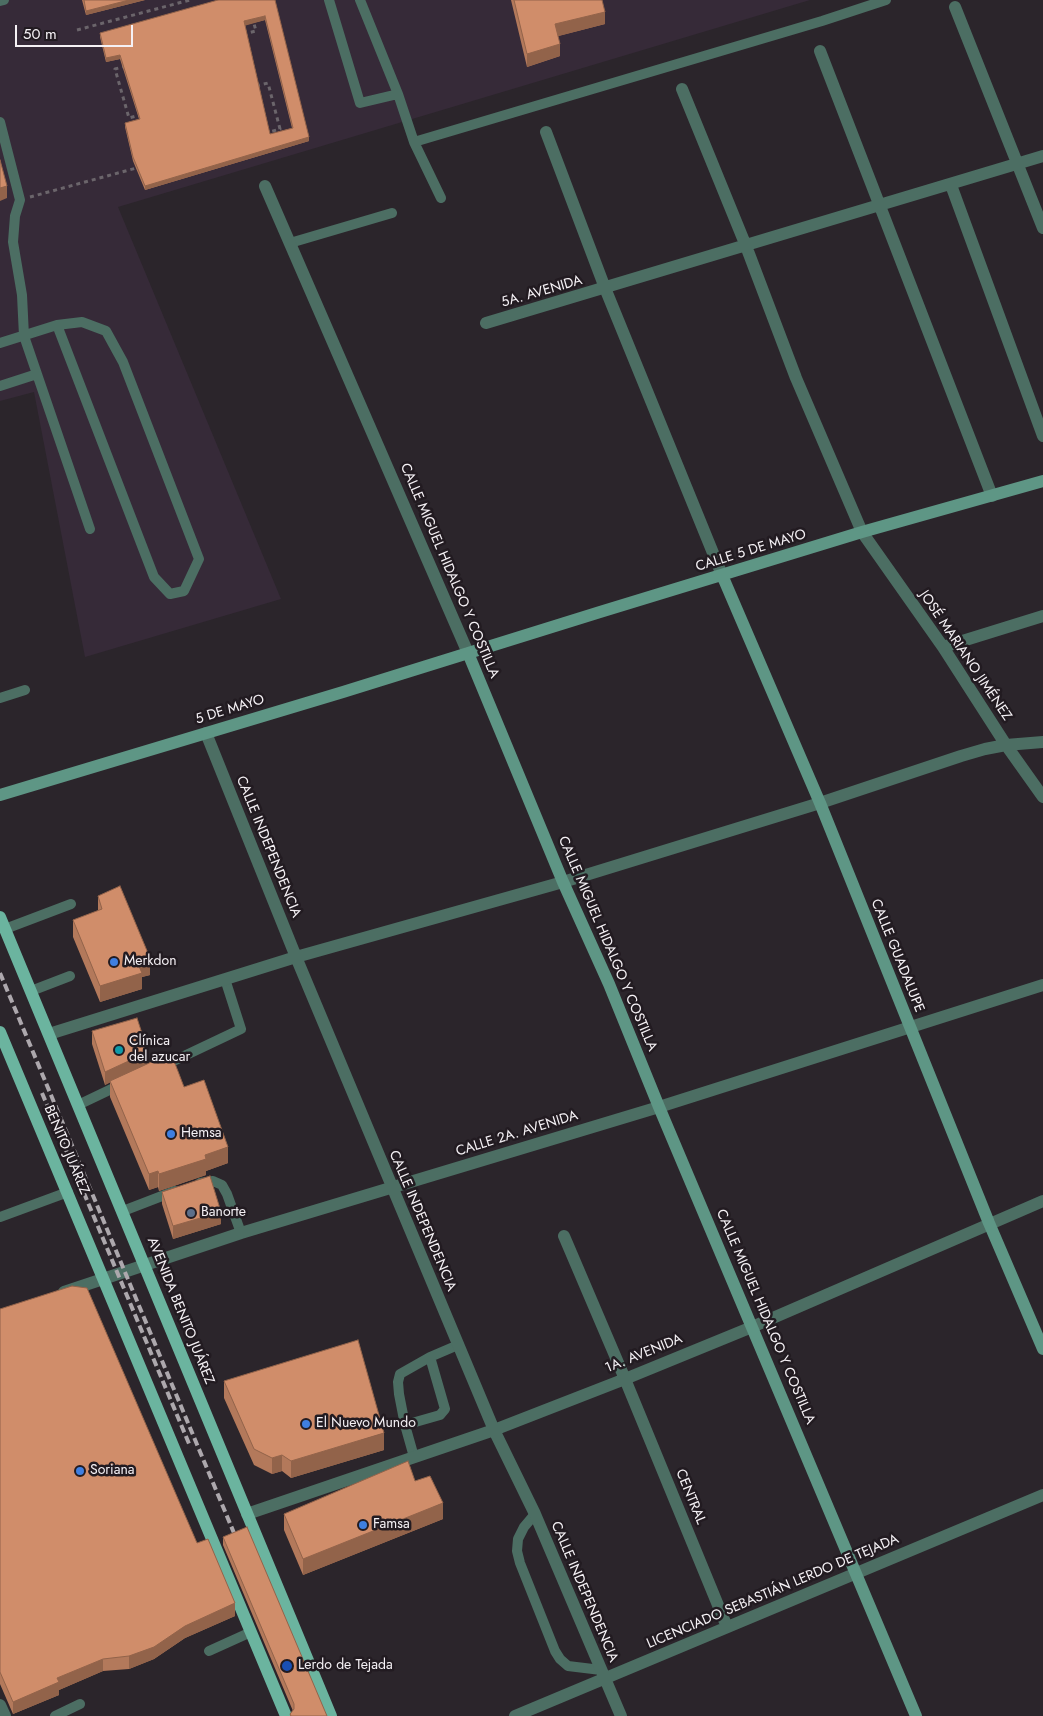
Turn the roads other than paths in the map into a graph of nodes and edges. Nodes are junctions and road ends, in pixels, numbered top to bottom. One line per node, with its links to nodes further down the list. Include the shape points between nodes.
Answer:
1 (4, 0): 5 (lane)
2 (329, 0): 9 (lane, via 360,104)
3 (360, 0): 9 (lane)
4 (886, 0): 12 (lane)
5 (0, 1)
6 (955, 7): 14 (street)
7 (820, 51): 18 (street)
8 (682, 89): 22 (street, JOSÉ MARIANO JIMÉNEZ)
9 (398, 94): 12 (lane)
10 (0, 122): 26 (lane, via 20,200 13,242 22,295)
11 (546, 132): 23 (street)
12 (414, 142): 17 (lane)
13 (1043, 156): 14 (street, 5A. AVENIDA)
14 (1018, 163): 15 (street, 5A. AVENIDA); 20 (street)
15 (951, 185): 18 (street, 5A. AVENIDA); 30 (street)
16 (265, 186): 21 (street, CALLE MIGUEL HIDALGO Y COSTILLA)
17 (441, 198)
18 (881, 205): 22 (street, 5A. AVENIDA); 32 (street)
19 (392, 213): 21 (lane)
20 (1043, 228)
21 (290, 243): 38 (street, CALLE MIGUEL HIDALGO Y COSTILLA)
22 (746, 246): 23 (street, 5A. AVENIDA); 34 (street, JOSÉ MARIANO JIMÉNEZ, via 796,378)
23 (605, 288): 24 (street, 5A. AVENIDA); 35 (street)
24 (486, 323)
25 (57, 325): 25 (lane, via 82,322 106,332 123,362 199,559 184,591 170,594 154,577); 26 (lane)
26 (24, 336): 27 (lane); 28 (lane)
27 (0, 344)
28 (37, 374): 29 (lane); 33 (lane)
29 (0, 386)
30 (1043, 436)
31 (1043, 481): 32 (street, CALLE 5 DE MAYO)
32 (992, 496): 34 (street, CALLE 5 DE MAYO)
33 (90, 529)
34 (862, 532): 35 (street, CALLE 5 DE MAYO); 37 (street, JOSÉ MARIANO JIMÉNEZ)
35 (722, 575): 38 (street, CALLE 5 DE MAYO); 46 (street, CALLE GUADALUPE)
36 (1043, 616): 37 (street)
37 (943, 646): 43 (street, JOSÉ MARIANO JIMÉNEZ)
38 (468, 653): 41 (street, 5 DE MAYO); 47 (street, CALLE MIGUEL HIDALGO Y COSTILLA)
39 (25, 690): 40 (lane)
40 (0, 698)
41 (206, 733): 44 (street, 5 DE MAYO); 50 (street, CALLE INDEPENDENCIA)
42 (1043, 742): 43 (street)
43 (1006, 745): 45 (street, JOSÉ MARIANO JIMÉNEZ); 46 (street, via 961,756)
44 (0, 795)
45 (1043, 797)
46 (820, 803): 47 (street); 55 (street, CALLE GUADALUPE)
47 (564, 882): 50 (street); 62 (street, CALLE MIGUEL HIDALGO Y COSTILLA)
48 (71, 904): 49 (lane)
49 (2, 923): 54 (main road, AVENIDA BENITO JUÁREZ)
50 (296, 957): 52 (street); 63 (street, CALLE INDEPENDENCIA)
51 (70, 976): 54 (lane)
52 (225, 979): 57 (street); 59 (lane, via 241,1029)
53 (1043, 985): 55 (street, CALLE 2A. AVENIDA)
54 (31, 991): 57 (main road, AVENIDA BENITO JUÁREZ)
55 (910, 1028): 62 (street, CALLE 2A. AVENIDA); 68 (street, CALLE GUADALUPE)
56 (0, 1032): 58 (main road, BENITO JUÁREZ)
57 (48, 1034): 61 (main road, AVENIDA BENITO JUÁREZ)
58 (3, 1048): 64 (main road, BENITO JUÁREZ)
59 (155, 1069)
60 (130, 1081): 61 (lane)
61 (78, 1105): 66 (main road, AVENIDA BENITO JUÁREZ)
62 (659, 1107): 63 (street, CALLE 2A. AVENIDA); 74 (street, CALLE MIGUEL HIDALGO Y COSTILLA)
63 (392, 1187): 69 (street, CALLE 2A. AVENIDA); 75 (street, CALLE INDEPENDENCIA)
64 (68, 1192): 67 (lane); 72 (main road, BENITO JUÁREZ)
65 (1043, 1201): 68 (street, 1A. AVENIDA)
66 (123, 1211): 69 (lane, via 213,1181 222,1185 227,1194); 71 (main road, AVENIDA BENITO JUÁREZ)
67 (0, 1217)
68 (989, 1223): 74 (street, 1A. AVENIDA); 76 (street, CALLE GUADALUPE)
69 (241, 1233): 71 (street, CALLE 2A. AVENIDA)
70 (564, 1236): 78 (street, CENTRAL)
71 (146, 1266): 72 (street, CALLE 2A. AVENIDA); 83 (main road, AVENIDA BENITO JUÁREZ)
72 (104, 1280): 73 (street, CALLE 2A. AVENIDA); 87 (main road)
73 (57, 1294)
74 (752, 1327): 78 (street, 1A. AVENIDA); 85 (street, CALLE MIGUEL HIDALGO Y COSTILLA)
75 (458, 1345): 77 (lane); 80 (street, CALLE INDEPENDENCIA)
76 (1043, 1348)
77 (430, 1357): 79 (lane, via 400,1374 399,1394); 79 (lane, via 445,1408 440,1415)
78 (625, 1378): 80 (street, 1A. AVENIDA); 86 (street, CENTRAL)
79 (405, 1425): 81 (lane)
80 (494, 1430): 81 (street, 1A. AVENIDA); 84 (street, CALLE INDEPENDENCIA)
81 (414, 1457): 83 (street, 1A. AVENIDA)
82 (1043, 1495): 85 (street, LICENCIADO SEBASTIÁN LERDO DE TEJADA)
83 (247, 1514): 95 (main road, AVENIDA BENITO JUÁREZ)
84 (535, 1514): 89 (street, CALLE INDEPENDENCIA); 89 (lane, via 518,1539 517,1551 555,1650 568,1666)
85 (856, 1574): 86 (street, LICENCIADO SEBASTIÁN LERDO DE TEJADA); 98 (street, CALLE MIGUEL HIDALGO Y COSTILLA)
86 (727, 1626): 89 (street, LICENCIADO SEBASTIÁN LERDO DE TEJADA)
87 (251, 1632): 88 (lane); 94 (main road)
88 (209, 1650)
89 (603, 1674): 96 (street, LICENCIADO SEBASTIÁN LERDO DE TEJADA); 97 (street, CALLE INDEPENDENCIA)
90 (80, 1704): 93 (lane)
91 (0, 1705): 92 (street)
92 (5, 1716)
93 (55, 1716)
94 (286, 1716)
95 (331, 1716)
96 (515, 1716)
97 (621, 1716)
98 (916, 1716)

